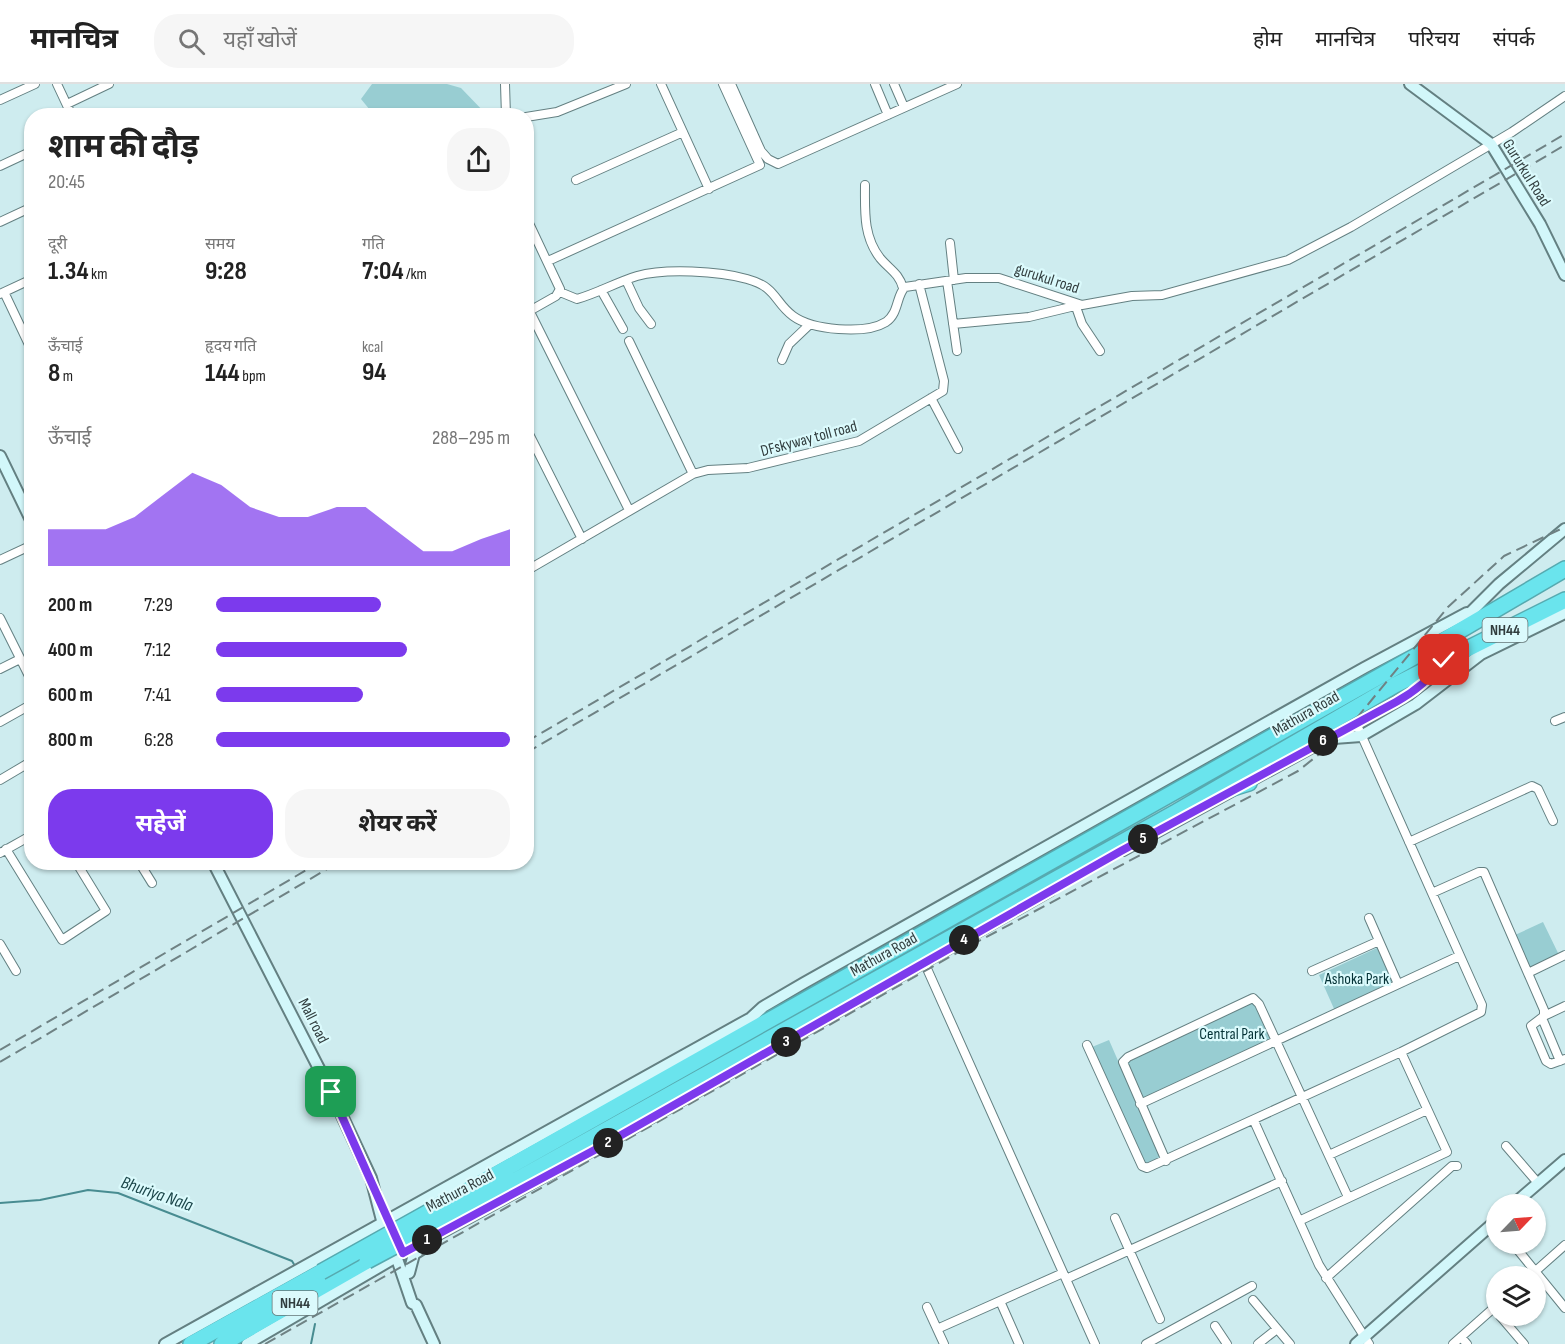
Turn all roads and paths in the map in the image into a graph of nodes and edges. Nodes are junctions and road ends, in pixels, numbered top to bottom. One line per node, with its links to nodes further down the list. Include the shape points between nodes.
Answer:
1 (34, 84): 15 (street)
2 (57, 84): 16 (street)
3 (109, 84): 16 (street)
4 (505, 84): 19 (street)
5 (626, 84): 21 (street, via 557,112)
6 (661, 84): 22 (street)
7 (723, 84): 28 (street, via 761,164)
8 (730, 84): 20 (street, via 761,151 773,163 789,160)
9 (874, 84): 20 (street)
10 (894, 84): 17 (street)
11 (957, 84): 13 (street)
12 (1410, 84): 23 (main road, Gururkul Road)
13 (947, 86): 17 (street)
14 (1565, 96): 23 (street, gurukul road)
15 (0, 100)
16 (67, 104): 18 (street)
17 (904, 107): 20 (street)
18 (69, 108)
19 (506, 108)
20 (888, 115)
21 (534, 116)
22 (683, 132): 26 (street); 28 (street)
23 (1491, 144): 34 (main road, Gururkul Road, via 1540,224); 43 (street, gurukul road, via 1299,256 1162,295)
24 (24, 155): 25 (street)
25 (0, 166)
26 (576, 180)
27 (865, 185): 39 (street, via 867,233 880,258 899,275)
28 (709, 189): 33 (street)
29 (24, 211): 30 (street)
30 (0, 222)
31 (534, 233): 33 (street)
32 (950, 243): 36 (street)
33 (548, 261): 41 (street)
34 (1565, 275)
35 (626, 280): 40 (street); 46 (street); 48 (street, via 659,273 749,279 769,289 791,315)
36 (951, 280): 38 (street, gurukul road); 43 (street, gurukul road, via 980,277 1012,281); 47 (street)
37 (24, 283): 42 (street)
38 (919, 284): 39 (street, gurukul road); 55 (street, DFskyway toll road, via 944,381 944,391)
39 (903, 288): 48 (street, via 896,310 880,325)
40 (601, 290): 41 (street, via 577,299); 49 (street)
41 (560, 292): 44 (street)
42 (2, 293): 50 (street)
43 (1075, 305): 47 (street, via 1029,317); 53 (street)
44 (534, 308)
45 (534, 324): 61 (street)
46 (651, 324)
47 (953, 324): 52 (street)
48 (809, 325): 54 (street, via 789,344)
49 (623, 329)
50 (24, 336)
51 (629, 342): 59 (street)
52 (957, 351)
53 (1100, 351)
54 (782, 360)
55 (931, 398): 57 (street); 59 (street, DFskyway toll road, via 859,441 748,468)
56 (534, 444): 63 (street)
57 (958, 449)
58 (0, 456): 60 (main road)
59 (693, 474): 61 (street)
60 (24, 506)
61 (629, 510): 63 (street)
62 (1565, 529): 69 (main road)
63 (582, 539): 66 (street)
64 (24, 549): 65 (street)
65 (0, 560)
66 (534, 566)
67 (1565, 569): 72 (highway, Mathura Road / NH44)
68 (1565, 600): 74 (highway, Mathura Road / NH44)
69 (1467, 613): 72 (main road); 110 (main road, via 804,983 763,1007)
70 (1565, 613): 82 (main road, Mathura Road, via 1480,654 1416,704)
71 (0, 618): 73 (street)
72 (1459, 632): 110 (highway, Mathura Road / NH44, via 814,995)
73 (20, 659): 75 (street); 76 (street)
74 (1444, 660): 81 (main road, via 1415,691); 87 (highway, Mathura Road / NH44)
75 (24, 667)
76 (0, 669)
77 (24, 708): 80 (street)
78 (1565, 717): 79 (street)
79 (1555, 721)
80 (0, 722)
81 (1356, 723): 82 (street); 83 (main road)
82 (1361, 736): 83 (main road, Mathura Road); 90 (street)
83 (1329, 738): 86 (main road)
84 (24, 766): 85 (street)
85 (0, 780)
86 (1249, 783): 87 (highway); 103 (main road)
87 (1197, 799): 113 (highway, Mathura Road / NH44, via 807,1018)
88 (1553, 822): 90 (street, via 1538,789 1532,786)
89 (24, 839): 91 (street)
90 (1409, 842): 96 (street)
91 (3, 851): 92 (street, via 62,940 106,911)
92 (81, 870)
93 (144, 870): 95 (street)
94 (217, 870): 133 (main road, Mall road, via 306,1041 382,1202)
95 (152, 883)
96 (1432, 893): 102 (street); 106 (street, via 1484,872)
97 (1369, 918): 98 (street)
98 (1379, 940): 105 (street); 107 (street)
99 (0, 944): 100 (street)
100 (3, 954): 104 (street)
101 (1565, 955): 106 (street)
102 (1459, 956): 107 (street); 114 (street, via 1482,1005 1481,1012)
103 (924, 962): 113 (main road); 144 (street)
104 (16, 971)
105 (1312, 971)
106 (1528, 973): 109 (street)
107 (1398, 984): 111 (street)
108 (1565, 1006): 109 (street)
109 (1543, 1017): 115 (street); 115 (street, via 1531,1026 1547,1063)
110 (754, 1022): 120 (main road); 161 (highway, Mathura Road / NH44, bridge)
111 (1276, 1040): 116 (street); 117 (street); 117 (street, via 1258,1001 1250,999 1125,1060)
112 (1087, 1045): 124 (street, via 1142,1166)
113 (763, 1049): 130 (main road); 162 (highway, Mathura Road / NH44, bridge)
114 (1401, 1052): 116 (street); 118 (street)
115 (1562, 1060)
116 (1303, 1098): 119 (street); 122 (street)
117 (1140, 1104): 124 (street)
118 (1427, 1110): 122 (street); 131 (street, via 1447,1152)
119 (1254, 1120): 124 (street); 126 (street)
120 (534, 1140): 128 (main road); 133 (main road, via 482,1163)
121 (1506, 1146): 127 (street)
122 (1329, 1155): 131 (street)
123 (1565, 1160): 127 (main road)
124 (1166, 1161)
125 (1457, 1166): 145 (street, via 1452,1166)
126 (1282, 1181): 134 (street); 139 (street)
127 (1538, 1183): 129 (main road)
128 (438, 1194): 133 (main road); 135 (main road, via 429,1208 431,1216 442,1224)
129 (1525, 1194)
130 (506, 1197): 135 (main road); 143 (main road, via 489,1212 414,1254)
131 (1348, 1197): 134 (street)
132 (1115, 1218): 139 (street)
133 (386, 1219): 137 (main road); 140 (main road, Mall road)
134 (1301, 1220): 145 (street)
135 (457, 1224): 140 (main road)
136 (1486, 1231): 159 (main road)
137 (354, 1239): 142 (main road, via 371,1240 376,1246 378,1261); 160 (main road)
138 (1565, 1245): 141 (street)
139 (1129, 1250): 144 (street); 153 (street)
140 (400, 1255): 142 (main road); 143 (main road, Mall road)
141 (1541, 1266)
142 (368, 1273): 143 (main road, via 390,1268); 163 (main road)
143 (405, 1273): 164 (main road, Mall road)
144 (1064, 1276): 149 (street); 167 (street)
145 (1326, 1278): 159 (street)
146 (1252, 1286): 168 (street)
147 (1546, 1288): 151 (street)
148 (1253, 1300): 157 (street)
149 (1000, 1301): 156 (street); 166 (street)
150 (927, 1307): 156 (street)
151 (1565, 1308)
152 (1486, 1316): 158 (street)
153 (1160, 1319)
154 (1215, 1326): 169 (street)
155 (1509, 1326): 174 (street)
156 (937, 1329): 165 (street)
157 (1277, 1329): 170 (street); 171 (street)
158 (1461, 1337): 172 (street); 173 (street)
159 (1363, 1341)
160 (165, 1344)
161 (191, 1344)
162 (222, 1344)
163 (247, 1344)
164 (434, 1344)
165 (944, 1344)
166 (1019, 1344)
167 (1095, 1344)
168 (1146, 1344)
169 (1227, 1344)
170 (1258, 1344)
171 (1290, 1344)
172 (1453, 1344)
173 (1467, 1344)
174 (1524, 1344)

